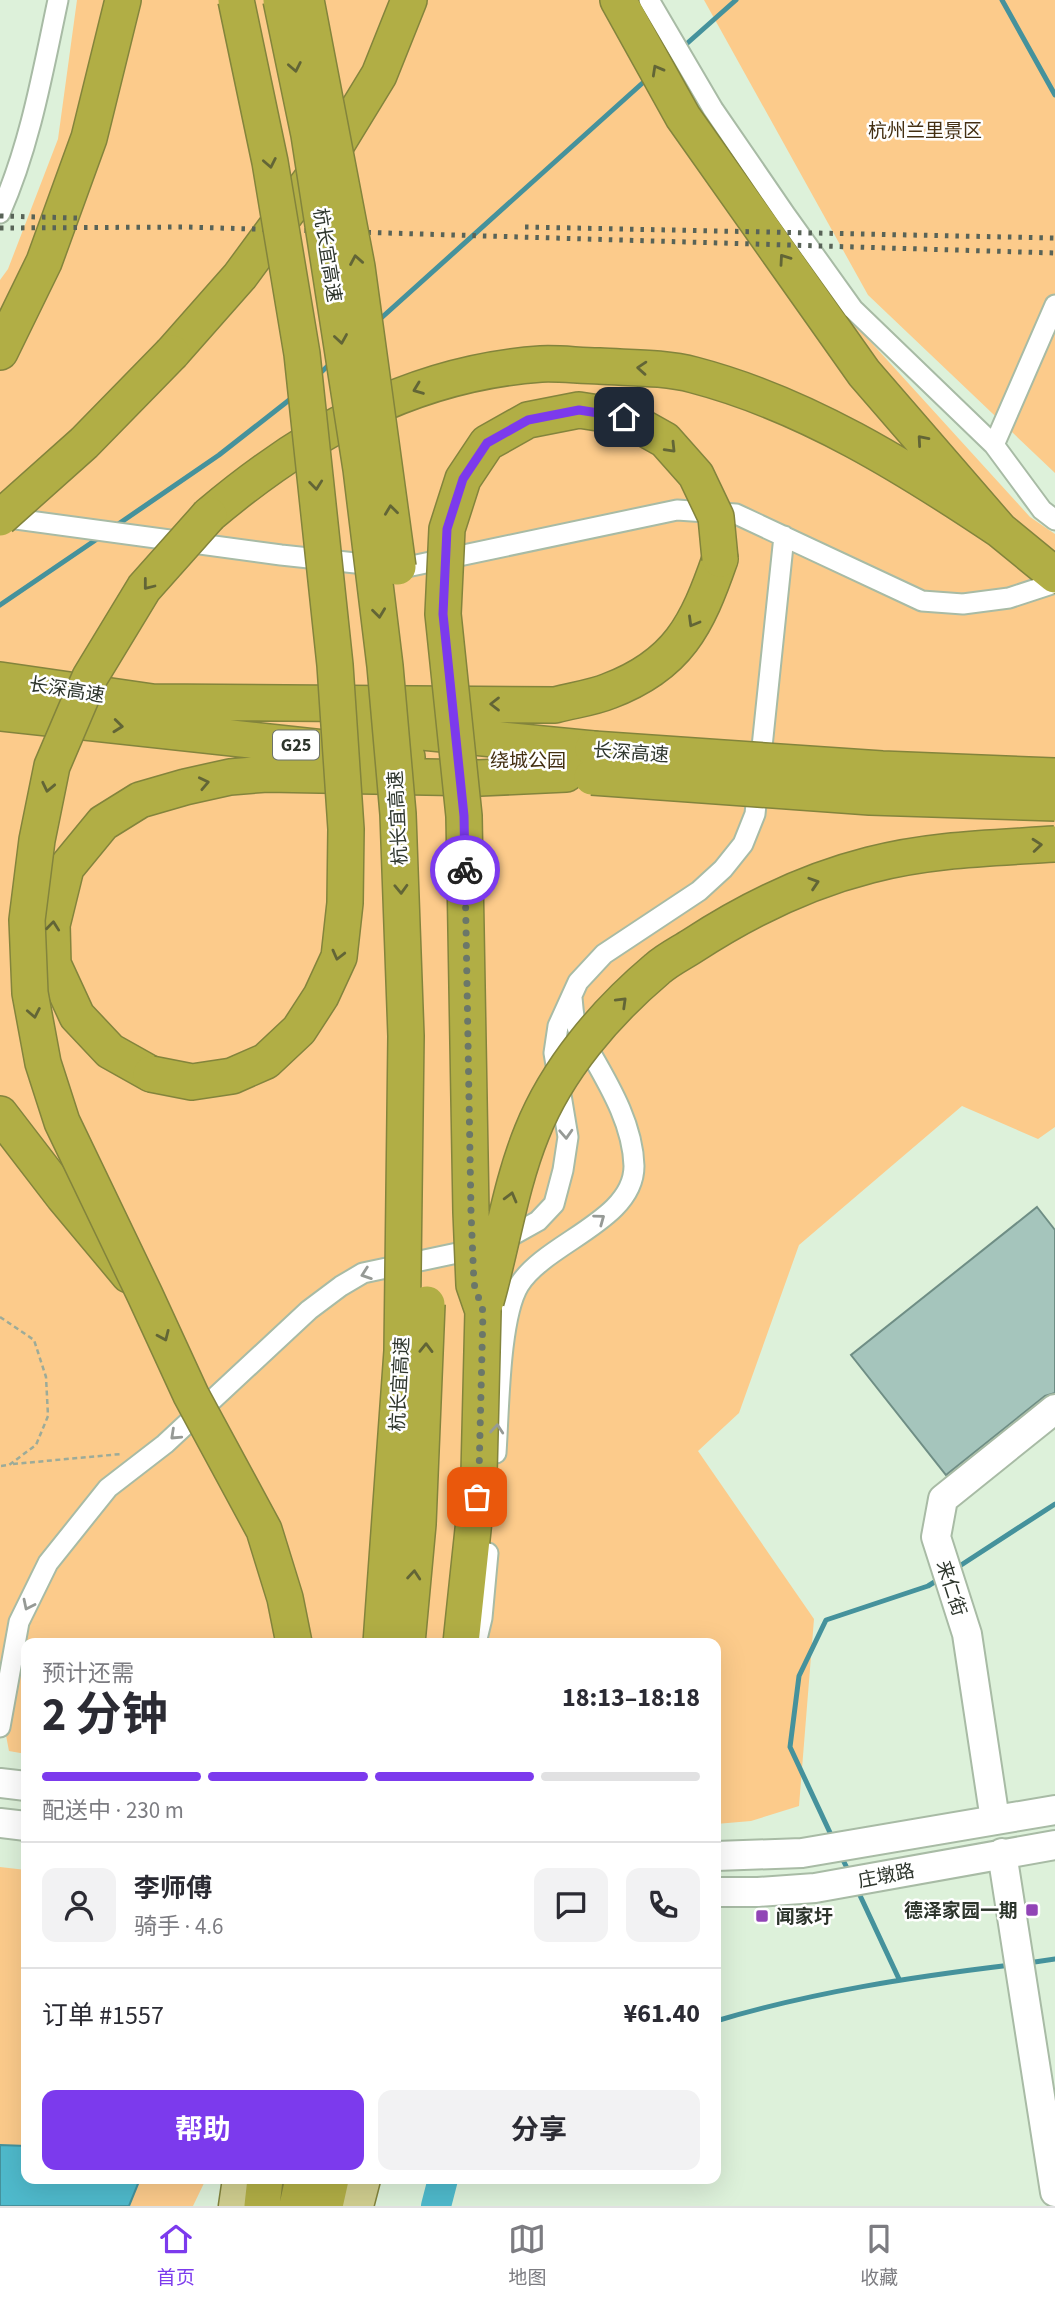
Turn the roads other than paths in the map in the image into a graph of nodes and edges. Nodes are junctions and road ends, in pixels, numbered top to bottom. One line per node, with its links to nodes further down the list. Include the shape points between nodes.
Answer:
1 (58, 0): 9 (street, via 36,104)
2 (122, 0): 11 (highway, via 89,138 44,262)
3 (236, 0): 21 (highway, one-way to 21, bridge, via 270,162 302,354 335,665 346,829 339,957 299,1030 266,1060 232,1076 192,1082 151,1074 110,1051 77,1016 53,964 51,925 66,868 103,823 140,800 230,777 267,774 480,778)
4 (282, 0): 31 (highway, 杭长宜高速, one-way to 31, bridge, via 309,135 361,469 398,814 406,1036 402,1351)
5 (306, 0): 32 (highway, 杭长宜高速, one-way to 5, bridge, via 426,1356 430,1044 422,809 408,658 359,280)
6 (409, 0): 13 (highway, bridge, via 379,75 335,146 240,276 85,443)
7 (618, 0): 15 (highway, one-way to 7, via 864,373 683,117)
8 (649, 0): 12 (street, via 713,109 853,309)
9 (0, 213)
10 (1055, 305): 12 (street)
11 (0, 352)
12 (995, 445): 14 (street, via 1042,510)
13 (0, 518): 16 (street, via 402,568 677,510 737,514)
14 (1055, 520)
15 (1000, 530): 17 (highway); 27 (highway, one-way to 27, bridge, via 894,462 793,411 732,387 692,374 645,368 542,364 425,386 369,409 313,437 209,515 144,588 90,677 52,766 27,920 30,993 43,1063 62,1122)
16 (784, 536): 18 (street, via 922,601 963,604 998,600); 25 (street, via 755,814 743,844 698,891 604,954 578,982)
17 (1055, 575)
18 (1055, 583)
19 (0, 702): 20 (highway, 长深高速 / G25, via 38,684); 21 (highway, 长深高速 / G25, one-way to 21)
20 (149, 702): 21 (highway, 长深高速 / G25); 28 (highway, one-way to 20, bridge, via 474,1284 471,1212 464,816 443,614 447,529 463,479 487,443 528,420 579,410 624,417 665,440 696,475 716,517 720,559 705,603 680,645 653,670 608,692 555,705)
21 (583, 767): 22 (highway, 长深高速 / G25, bridge, via 882,769); 23 (highway, 长深高速 / G25, bridge, via 870,797)
22 (1055, 776)
23 (1055, 803)
24 (1055, 844): 28 (highway, one-way to 24, bridge, via 532,1131 560,1077 598,1026 658,968 724,925 795,890 871,864 946,852)
25 (572, 997): 34 (street, one-way to 25, via 512,1303 519,1285 536,1265 613,1210 628,1191 634,1168 631,1137 611,1088 576,1026); 35 (street, one-way to 35, via 558,1026 554,1053 568,1137 554,1204 538,1221 495,1245 363,1273 341,1286 309,1310 165,1444 108,1488 48,1563 19,1622)
26 (0, 1114): 27 (highway, bridge)
27 (145, 1295): 30 (highway, one-way to 30, bridge, via 191,1395 264,1530)
28 (483, 1311): 33 (highway, bridge, via 479,1473)
29 (1055, 1409): 39 (street, 来仁街, via 943,1499 936,1537 967,1634)
30 (294, 1638)
31 (381, 1638)
32 (407, 1638)
33 (462, 1638)
34 (477, 1638)
35 (0, 1727)
36 (0, 1783): 37 (street)
37 (21, 1785)
38 (1055, 1811): 39 (street, 庄墩路)
39 (995, 1820): 44 (street, 庄墩路, via 802,1853)
40 (0, 1823): 41 (street)
41 (21, 1825)
42 (1055, 1845): 43 (street, 庄墩路)
43 (1002, 1853): 45 (street, 庄墩路, via 815,1888); 52 (street)
44 (721, 1856)
45 (721, 1892)
46 (238, 2184): 53 (main road)
47 (264, 2184): 54 (highway)
48 (302, 2184): 55 (highway)
49 (330, 2184): 56 (highway)
50 (353, 2184): 57 (highway)
51 (363, 2184): 58 (main road)
52 (1055, 2192)
53 (235, 2206)
54 (262, 2206)
55 (297, 2206)
56 (325, 2206)
57 (348, 2206)
58 (357, 2206)

